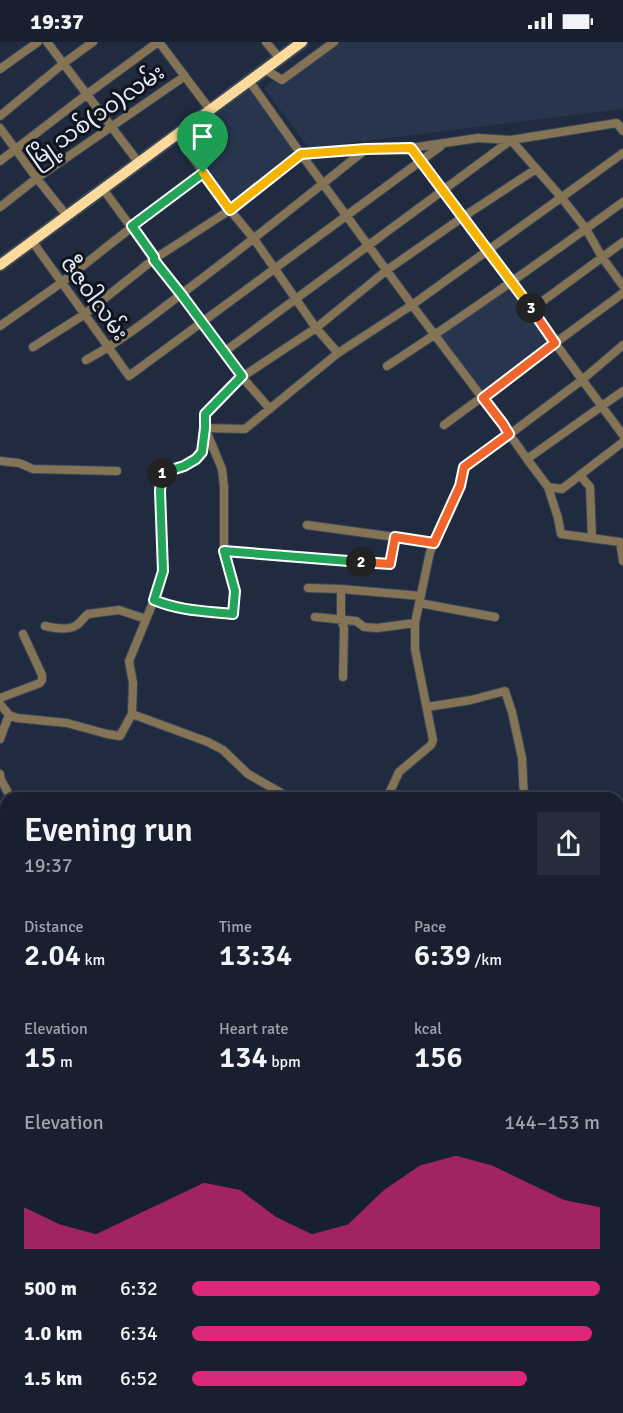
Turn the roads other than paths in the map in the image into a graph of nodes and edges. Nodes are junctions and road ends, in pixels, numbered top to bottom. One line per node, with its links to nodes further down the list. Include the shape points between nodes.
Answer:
1 (38, 42): 10 (street)
2 (47, 42): 9 (street)
3 (93, 42): 9 (street)
4 (159, 42): 12 (street); 14 (street)
5 (266, 42): 8 (street)
6 (302, 42): 8 (highway)
7 (334, 42): 11 (street, via 282,80)
8 (280, 59): 11 (highway)
9 (64, 63): 14 (street); 16 (street)
10 (0, 69)
11 (266, 70): 13 (highway)
12 (185, 76): 15 (street); 17 (street, မြို့သစ်(၁၀)လမ်း)
13 (250, 82): 15 (highway); 27 (street)
14 (86, 95): 17 (street); 24 (street)
15 (211, 111): 20 (highway)
16 (0, 116)
17 (111, 126): 30 (street); 33 (street, မြို့သစ်(၁၀)လမ်း)
18 (0, 128): 24 (street)
19 (623, 131): 21 (street, via 617,123)
20 (177, 135): 30 (highway); 32 (street)
21 (511, 140): 22 (street, via 478,138); 31 (street); 36 (street)
22 (442, 144): 23 (street); 28 (street)
23 (411, 148): 25 (street); 28 (street)
24 (15, 149): 29 (street); 33 (street)
25 (366, 149): 27 (street); 34 (street)
26 (623, 153): 37 (street)
27 (301, 154): 34 (street); 40 (street)
28 (420, 160): 36 (street); 41 (street)
29 (0, 161)
30 (139, 163): 35 (highway)
31 (536, 169): 37 (street); 43 (street)
32 (203, 173): 40 (street); 44 (street)
33 (37, 178): 39 (street, မြို့သစ်(၁၀)လမ်း); 42 (street)
34 (323, 183): 41 (street); 46 (street)
35 (104, 189): 42 (highway); 44 (street)
36 (443, 190): 43 (street); 49 (street)
37 (561, 197): 45 (street); 50 (street)
38 (623, 202): 45 (street)
39 (0, 207)
40 (230, 210): 46 (street); 52 (street)
41 (347, 215): 49 (street); 54 (street)
42 (68, 216): 47 (highway)
43 (463, 217): 50 (street); 55 (street)
44 (132, 226): 52 (street); 57 (street)
45 (586, 229): 51 (street); 56 (street)
46 (254, 239): 54 (street); 60 (street)
47 (32, 242): 53 (highway); 57 (street, ဇီဇဝါလမ်း)
48 (623, 242): 51 (street)
49 (368, 245): 55 (street); 61 (street)
50 (487, 252): 56 (street); 62 (street)
51 (602, 257): 58 (street); 63 (street)
52 (154, 260): 60 (street); 64 (street)
53 (1, 263)
54 (274, 269): 61 (street); 65 (street)
55 (387, 270): 62 (street); 67 (street)
56 (512, 283): 63 (street); 68 (street)
57 (61, 284): 64 (street, ဇီဇဝါလမ်း); 66 (street)
58 (623, 286)
59 (623, 293): 69 (street)
60 (181, 294): 65 (street); 72 (street)
61 (295, 299): 67 (street); 73 (street)
62 (412, 305): 68 (street); 74 (street)
63 (532, 309): 69 (street)
64 (85, 315): 71 (street); 72 (street, ဇီဇဝါလမ်း)
65 (201, 323): 72 (street, ဇီဇဝါလမ်း, via 129,376); 73 (street)
66 (0, 326)
67 (316, 328): 74 (street); 77 (street)
68 (435, 335): 76 (street); 80 (street)
69 (555, 343): 78 (street); 80 (street)
70 (623, 345): 78 (street)
71 (33, 347)
72 (109, 348): 75 (street)
73 (224, 352): 77 (street)
74 (338, 353): 82 (street)
75 (86, 360)
76 (387, 366)
77 (242, 376): 82 (street); 84 (street, via 205,414)
78 (582, 380): 81 (street); 85 (street)
79 (623, 391): 81 (street)
80 (483, 398): 83 (street); 85 (street)
81 (602, 405): 86 (street); 88 (street)
82 (270, 409): 84 (street, via 244,429)
83 (444, 425)
84 (205, 428): 97 (street, via 222,469); 102 (street, via 202,452 196,459 161,474 163,571)
85 (509, 434): 88 (street); 96 (street, via 464,467 460,486)
86 (623, 435)
87 (623, 442): 91 (street)
88 (527, 459): 92 (street)
89 (0, 461): 90 (street, via 33,469)
90 (117, 471)
91 (580, 475): 92 (street, via 562,489); 95 (street, via 590,487)
92 (548, 487): 95 (street, via 561,534)
93 (307, 525): 94 (street)
94 (395, 537): 96 (street); 97 (street, via 390,564)
95 (592, 538): 98 (street, via 620,542)
96 (434, 543): 101 (street)
97 (224, 551): 102 (street, via 235,591 233,614 170,607)
98 (623, 561)
99 (308, 588): 100 (street)
100 (341, 589): 101 (street); 106 (street)
101 (420, 599): 104 (street); 107 (street)
102 (154, 600): 105 (street)
103 (315, 617): 106 (street)
104 (495, 617)
105 (146, 619): 108 (street, via 119,610 88,614 72,627); 114 (street, via 129,661)
106 (341, 619): 107 (street, via 377,628); 110 (street)
107 (415, 623): 113 (street, via 415,649)
108 (45, 626)
109 (23, 634): 111 (street, via 42,680)
110 (343, 677)
111 (0, 698)
112 (0, 704): 115 (street)
113 (427, 707): 120 (street, via 431,745 399,772); 121 (street, via 505,691 522,758)
114 (132, 714): 115 (street, via 120,736); 119 (street, via 208,742 223,750 248,774)
115 (9, 715): 116 (street)
116 (0, 739)
117 (0, 774): 118 (street)
118 (8, 792)
119 (280, 792)
120 (390, 792)
121 (524, 792)

